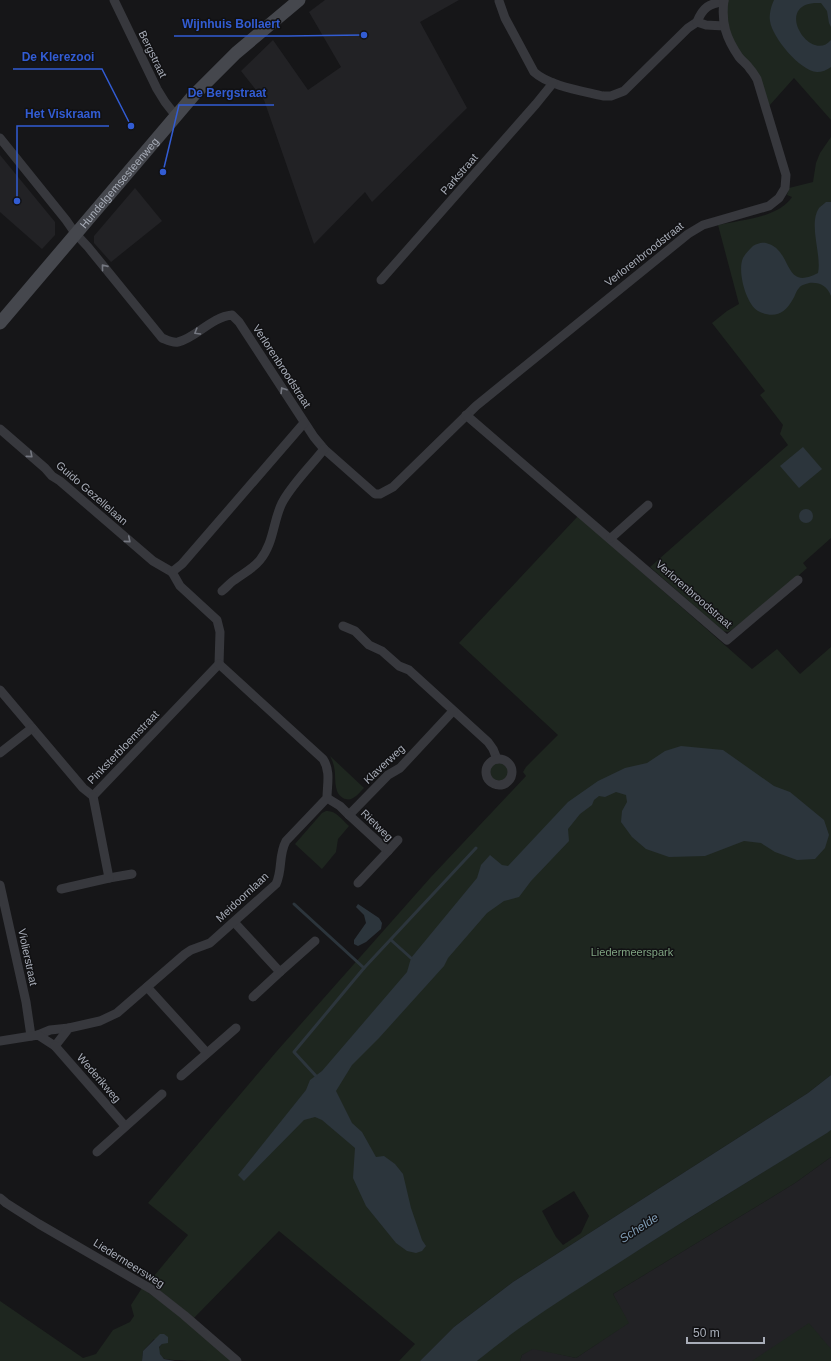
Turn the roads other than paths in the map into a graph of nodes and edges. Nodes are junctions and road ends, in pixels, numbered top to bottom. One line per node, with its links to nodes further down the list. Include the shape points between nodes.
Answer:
1 (114, 0): 8 (street, Bergstraat, via 157,89)
2 (298, 0): 8 (main road, Hundelgemsesteenweg, via 236,53 197,91)
3 (724, 0): 5 (street, via 705,8); 6 (street, Verlorenbroodstraat)
4 (499, 1): 7 (street, via 534,72 540,78)
5 (697, 22): 6 (street); 7 (street, via 617,95 603,96)
6 (724, 26): 13 (street, Verlorenbroodstraat, via 734,48 757,79 786,174 785,188 779,198 769,206 703,225 688,234)
7 (553, 83): 11 (street, Parkstraat)
8 (176, 116): 10 (main road, Hundelgemsesteenweg)
9 (0, 138): 10 (street)
10 (75, 233): 12 (main road, Hundelgemsesteenweg); 14 (street, Verlorenbroodstraat, one-way to 10, via 232,315 223,316 177,342 162,338)
11 (382, 280)
12 (0, 323)
13 (466, 415): 16 (street, Verlorenbroodstraat, via 393,487 380,494 375,494); 18 (street, Verlorenbroodstraat)
14 (304, 423): 16 (street, Verlorenbroodstraat); 19 (street, via 182,564)
15 (0, 429): 19 (street, Guido Gezellelaan, one-way to 19, via 153,561)
16 (324, 449): 21 (street, via 283,502 273,535 260,560)
17 (648, 505): 18 (street)
18 (611, 538): 20 (street, Verlorenbroodstraat, via 728,640)
19 (172, 572): 23 (street, Guido Gezellelaan, via 180,586 217,620 220,632)
20 (798, 580)
21 (222, 591)
22 (343, 626): 25 (street, via 355,631 369,645 409,670)
23 (219, 664): 29 (street, Pinksterbloemstraat); 30 (street, via 322,759 328,772)
24 (0, 690): 26 (street, Pinksterbloemstraat)
25 (454, 711): 28 (street, via 488,742); 31 (street, Klaverweg, via 400,768 388,775)
26 (32, 728): 27 (street); 29 (street, Pinksterbloemstraat, via 83,788)
27 (0, 753)
28 (497, 759)
29 (93, 796): 35 (street)
30 (328, 798): 31 (street); 39 (street, Meidoornlaan, via 286,841 276,884)
31 (349, 815): 33 (street, Rietweg)
32 (398, 840): 33 (street, Rietweg)
33 (388, 851): 36 (street, Rietweg)
34 (132, 874): 35 (street)
35 (109, 878): 38 (street)
36 (358, 883)
37 (0, 885): 46 (street, Violierstraat)
38 (61, 889)
39 (234, 922): 41 (street); 42 (street, Meidoornlaan, via 210,943 185,954)
40 (315, 941): 41 (street)
41 (280, 972): 43 (street)
42 (146, 987): 44 (street, Meidoornlaan, via 110,1017); 49 (street)
43 (253, 996)
44 (69, 1028): 46 (street, Meidoornlaan); 48 (street)
45 (236, 1028): 49 (street)
46 (35, 1035): 47 (street, Meidoornlaan); 48 (street)
47 (0, 1041)
48 (55, 1046): 52 (street, Wederikweg)
49 (207, 1053): 50 (street)
50 (181, 1076)
51 (162, 1094): 52 (street)
52 (125, 1126): 53 (street)
53 (97, 1152)
54 (0, 1198): 55 (street, Liedermeersweg, via 39,1224 151,1289 184,1314)
55 (237, 1361)

